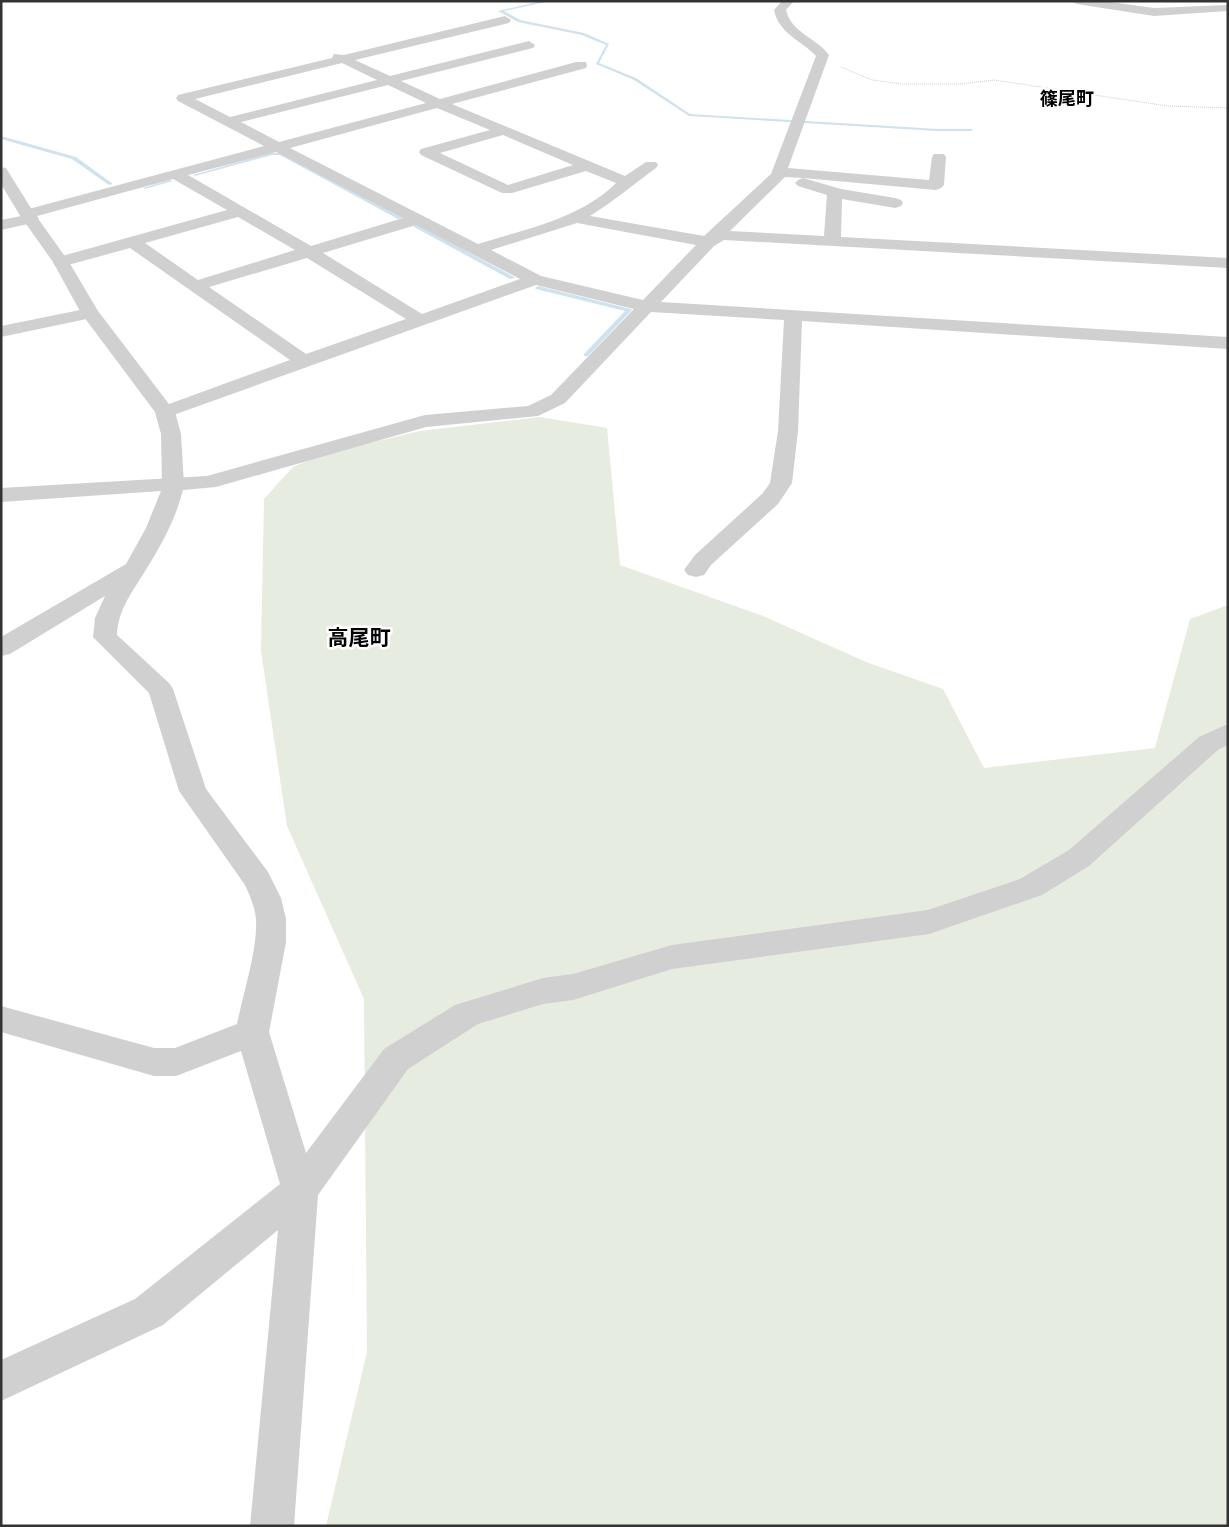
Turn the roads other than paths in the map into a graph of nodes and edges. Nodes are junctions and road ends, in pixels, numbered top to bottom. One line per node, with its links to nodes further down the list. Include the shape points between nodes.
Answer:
1 (788, 1): 22 (street, via 780,15 792,31 822,55)
2 (1077, 1): 3 (street)
3 (1090, 2): 5 (street, via 1154,12)
4 (1228, 8): 5 (street)
5 (1206, 10): 7 (street)
6 (506, 20): 8 (street)
7 (1228, 20)
8 (481, 26): 10 (street); 12 (street, via 534,47)
9 (327, 52): 10 (street)
10 (343, 59): 12 (street); 14 (street, via 183,98)
11 (564, 59): 13 (street, via 581,66)
12 (390, 80): 13 (street); 14 (street)
13 (440, 104): 15 (street); 16 (street)
14 (229, 121): 16 (street)
15 (503, 130): 19 (street); 19 (street, via 426,152 507,190)
16 (278, 146): 21 (street); 29 (street)
17 (939, 157): 22 (street, via 936,185)
18 (651, 165): 23 (street)
19 (585, 166): 23 (street)
20 (1, 171): 27 (street)
21 (177, 174): 26 (street); 27 (street)
22 (777, 176): 24 (street); 32 (street)
23 (626, 182): 28 (street, via 614,194)
24 (835, 192): 25 (street); 33 (street)
25 (895, 204)
26 (239, 212): 31 (street); 35 (street)
27 (29, 217): 30 (street); 36 (street)
28 (576, 218): 32 (street); 34 (street)
29 (418, 219): 34 (street); 35 (street)
30 (1, 225)
31 (132, 242): 36 (street); 39 (street)
32 (708, 242): 33 (street, via 721,235); 40 (street)
33 (832, 242): 37 (street)
34 (478, 249): 38 (street)
35 (310, 252): 39 (street); 43 (street)
36 (61, 262): 41 (street)
37 (1228, 264)
38 (535, 280): 40 (street); 43 (street)
39 (195, 286): 46 (street)
40 (646, 306): 42 (street); 48 (street, via 558,399 531,412 424,421 208,482)
41 (90, 313): 44 (street); 47 (street)
42 (792, 315): 45 (street); 51 (street, via 788,431 781,483 770,499)
43 (421, 321): 46 (street)
44 (1, 332)
45 (1228, 343)
46 (304, 361): 47 (street)
47 (165, 412): 48 (street, via 171,434)
48 (172, 485): 49 (street); 50 (street, via 170,501)
49 (1, 495)
50 (136, 567): 52 (street); 55 (street, via 110,607 105,625 106,637 160,689 193,792 257,880 266,898 271,919 270,942)
51 (696, 570)
52 (1, 648)
53 (1228, 733): 56 (street, via 1209,742 1079,858 1032,887 929,922 672,957 467,1014 396,1059)
54 (1, 1019): 55 (street, via 154,1062 176,1062)
55 (252, 1032): 56 (street)
56 (300, 1190): 57 (street, via 149,1312); 58 (street)
57 (1, 1382)
58 (272, 1526)

